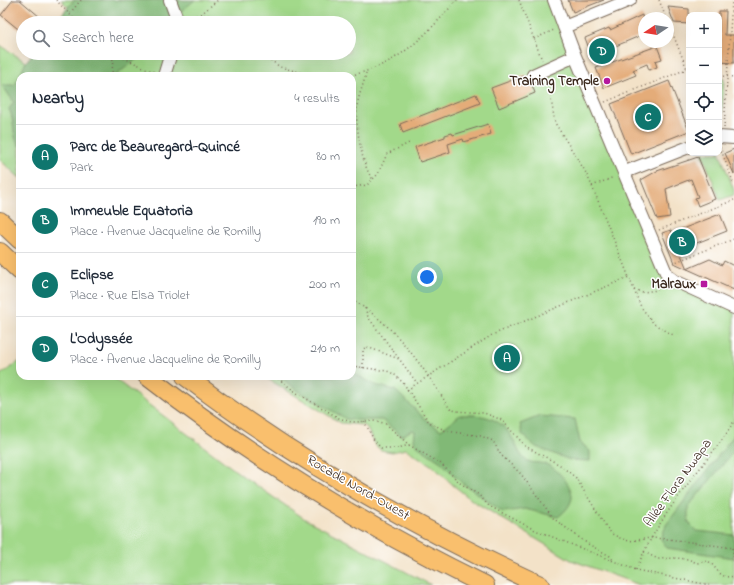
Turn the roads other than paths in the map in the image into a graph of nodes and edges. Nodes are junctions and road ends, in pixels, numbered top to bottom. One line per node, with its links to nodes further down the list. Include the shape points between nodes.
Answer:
1 (170, 0): 4 (street)
2 (554, 0): 5 (street)
3 (630, 0): 5 (street)
4 (175, 16)
5 (564, 27): 6 (street)
6 (575, 56): 9 (street); 13 (street)
7 (168, 60): 8 (street)
8 (162, 72)
9 (534, 75)
10 (722, 132): 11 (street)
11 (734, 138)
12 (686, 148): 13 (street)
13 (625, 172): 18 (street, via 667,275)
14 (0, 221): 15 (highway)
15 (16, 236)
16 (0, 252): 17 (highway)
17 (16, 267)
18 (734, 308)
19 (152, 380): 21 (highway, Rocade Nord-Ouest, via 243,446 317,493)
20 (191, 380): 22 (highway, Rocade Nord-Ouest, via 266,433 364,494 446,539)
21 (485, 585)
22 (540, 585)

